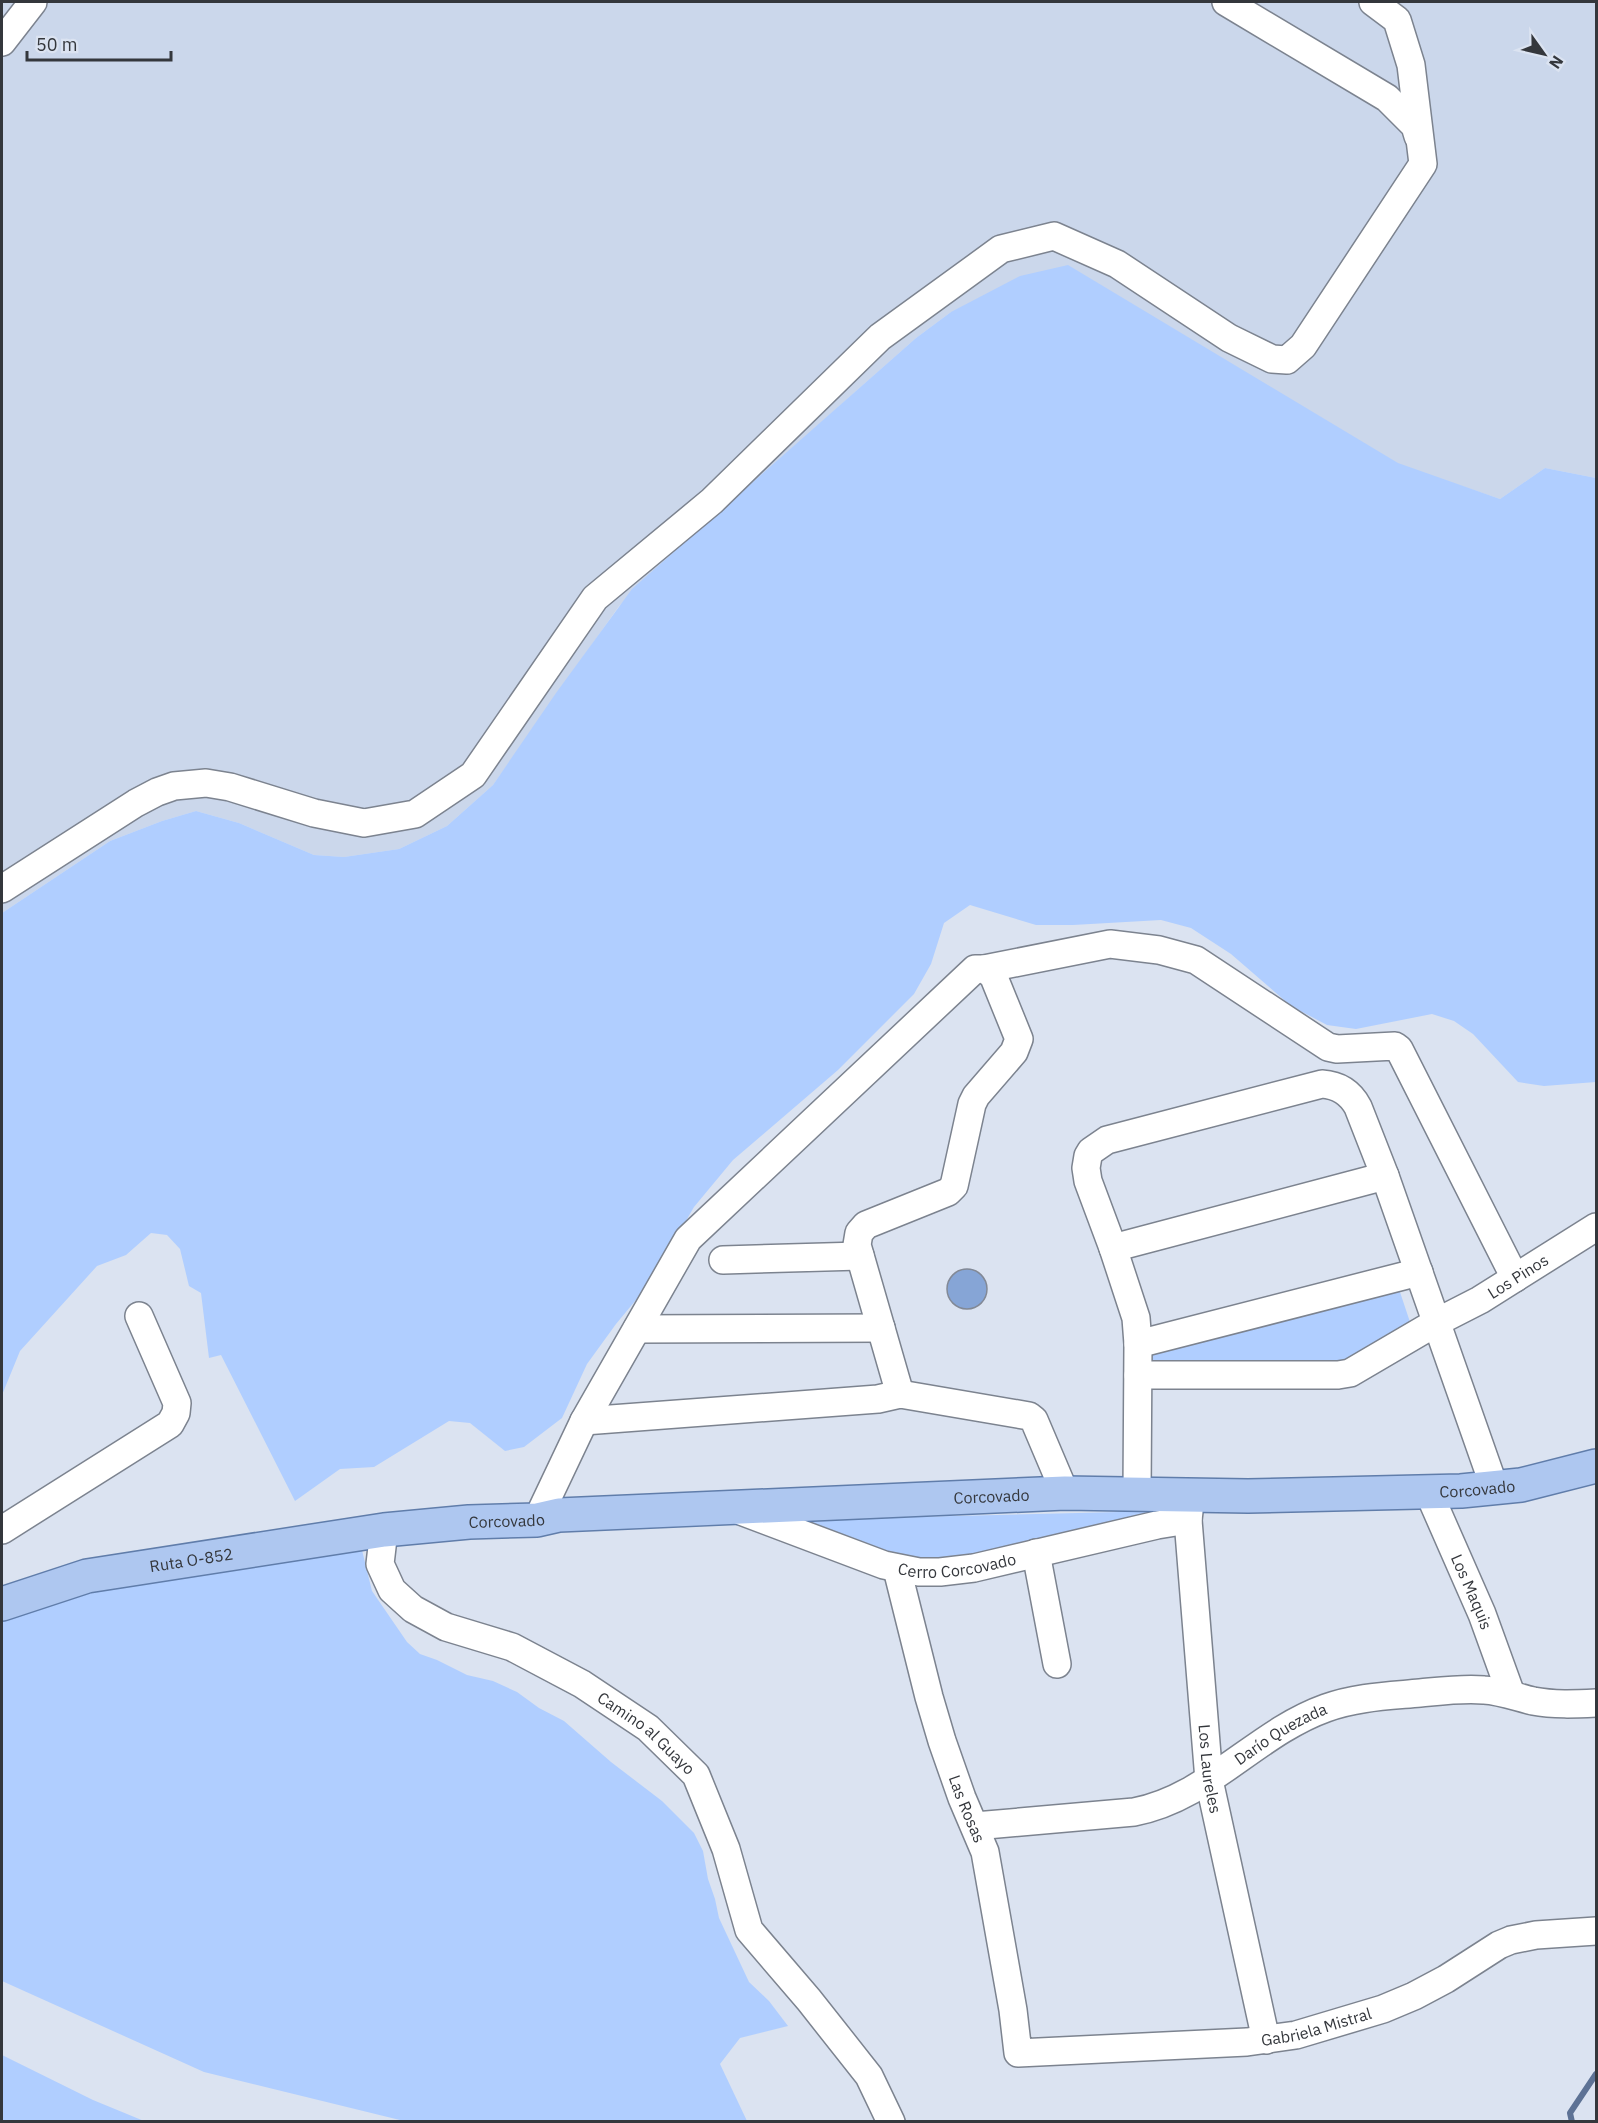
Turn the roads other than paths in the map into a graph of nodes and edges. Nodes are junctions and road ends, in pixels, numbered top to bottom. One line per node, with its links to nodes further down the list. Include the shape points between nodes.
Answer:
1 (33, 2): 4 (street)
2 (1226, 2): 5 (street, via 1387,98 1415,126)
3 (1373, 2): 5 (street, via 1396,20 1411,64)
4 (2, 42)
5 (1423, 164): 6 (street, via 1303,346 1287,360 1272,359 1229,338 1117,264 1054,236 1001,249 880,337 712,501 595,598 472,775 415,814 364,823 314,813 230,787 206,783 174,786 136,803)
6 (2, 889)
7 (984, 969): 11 (street, via 993,975 1019,1039 1018,1046 972,1104 954,1186 862,1228 857,1245); 14 (street, via 1110,944 1159,950 1196,960 1328,1047 1391,1045 1399,1049); 18 (street, via 975,969 688,1239)
8 (1385, 1176): 10 (street); 10 (street, via 1352,1097 1329,1084 1303,1088 1096,1146 1088,1156 1086,1174); 13 (street)
9 (1596, 1227): 14 (street, Los Pinos)
10 (1113, 1248): 19 (street, via 1133,1307)
11 (860, 1256): 12 (street); 17 (street)
12 (723, 1260)
13 (1419, 1272): 16 (street); 19 (street)
14 (1515, 1278): 16 (street, Los Pinos)
15 (139, 1316): 31 (street, via 177,1402 170,1424)
16 (1437, 1322): 20 (street, Los Pinos, via 1350,1373); 24 (street)
17 (881, 1328): 18 (street); 21 (street)
18 (637, 1329): 22 (street)
19 (1138, 1344): 20 (street)
20 (1138, 1374): 27 (street)
21 (900, 1394): 22 (street, via 878,1399); 26 (street, via 1029,1416)
22 (584, 1421): 30 (street)
23 (1596, 1466): 24 (main road, Corcovado)
24 (1495, 1489): 25 (main road, Corcovado)
25 (1428, 1491): 28 (main road, Corcovado, via 1248,1496); 37 (street, Los Maquis, via 1482,1614)
26 (1065, 1493): 27 (main road, Corcovado); 29 (main road, Corcovado)
27 (1137, 1493): 28 (main road, Corcovado)
28 (1190, 1507): 33 (street, Cerro Corcovado, via 1156,1525); 39 (street, Los Laureles)
29 (732, 1508): 30 (main road, Corcovado, via 559,1515); 34 (street, Cerro Corcovado)
30 (537, 1520): 32 (main road, Corcovado, via 469,1521)
31 (2, 1530)
32 (384, 1530): 35 (main road, Ruta O-852, via 87,1576); 44 (street, Camino al Guayo, via 380,1564 392,1590 413,1609 446,1627 512,1647 582,1684 648,1728 696,1775 726,1849 749,1930 869,2076)
33 (1036, 1553): 34 (street, Cerro Corcovado, via 957,1570); 36 (street)
34 (897, 1569): 40 (street, Las Rosas, via 928,1697)
35 (2, 1605)
36 (1057, 1664)
37 (1511, 1694): 38 (street, Darío Quezada, via 1551,1704); 39 (street, Darío Quezada, via 1461,1689 1344,1702 1293,1723)
38 (1596, 1703)
39 (1209, 1780): 40 (street, Darío Quezada, via 1168,1803 1145,1810); 42 (street, Los Laureles)
40 (975, 1826): 43 (street, Las Rosas, via 990,1875)
41 (1596, 1931): 42 (street, Gabriela Mistral, via 1511,1940 1430,1988 1383,2009)
42 (1266, 2040): 43 (street, Gabriela Mistral)
43 (1018, 2054)
44 (891, 2121)

